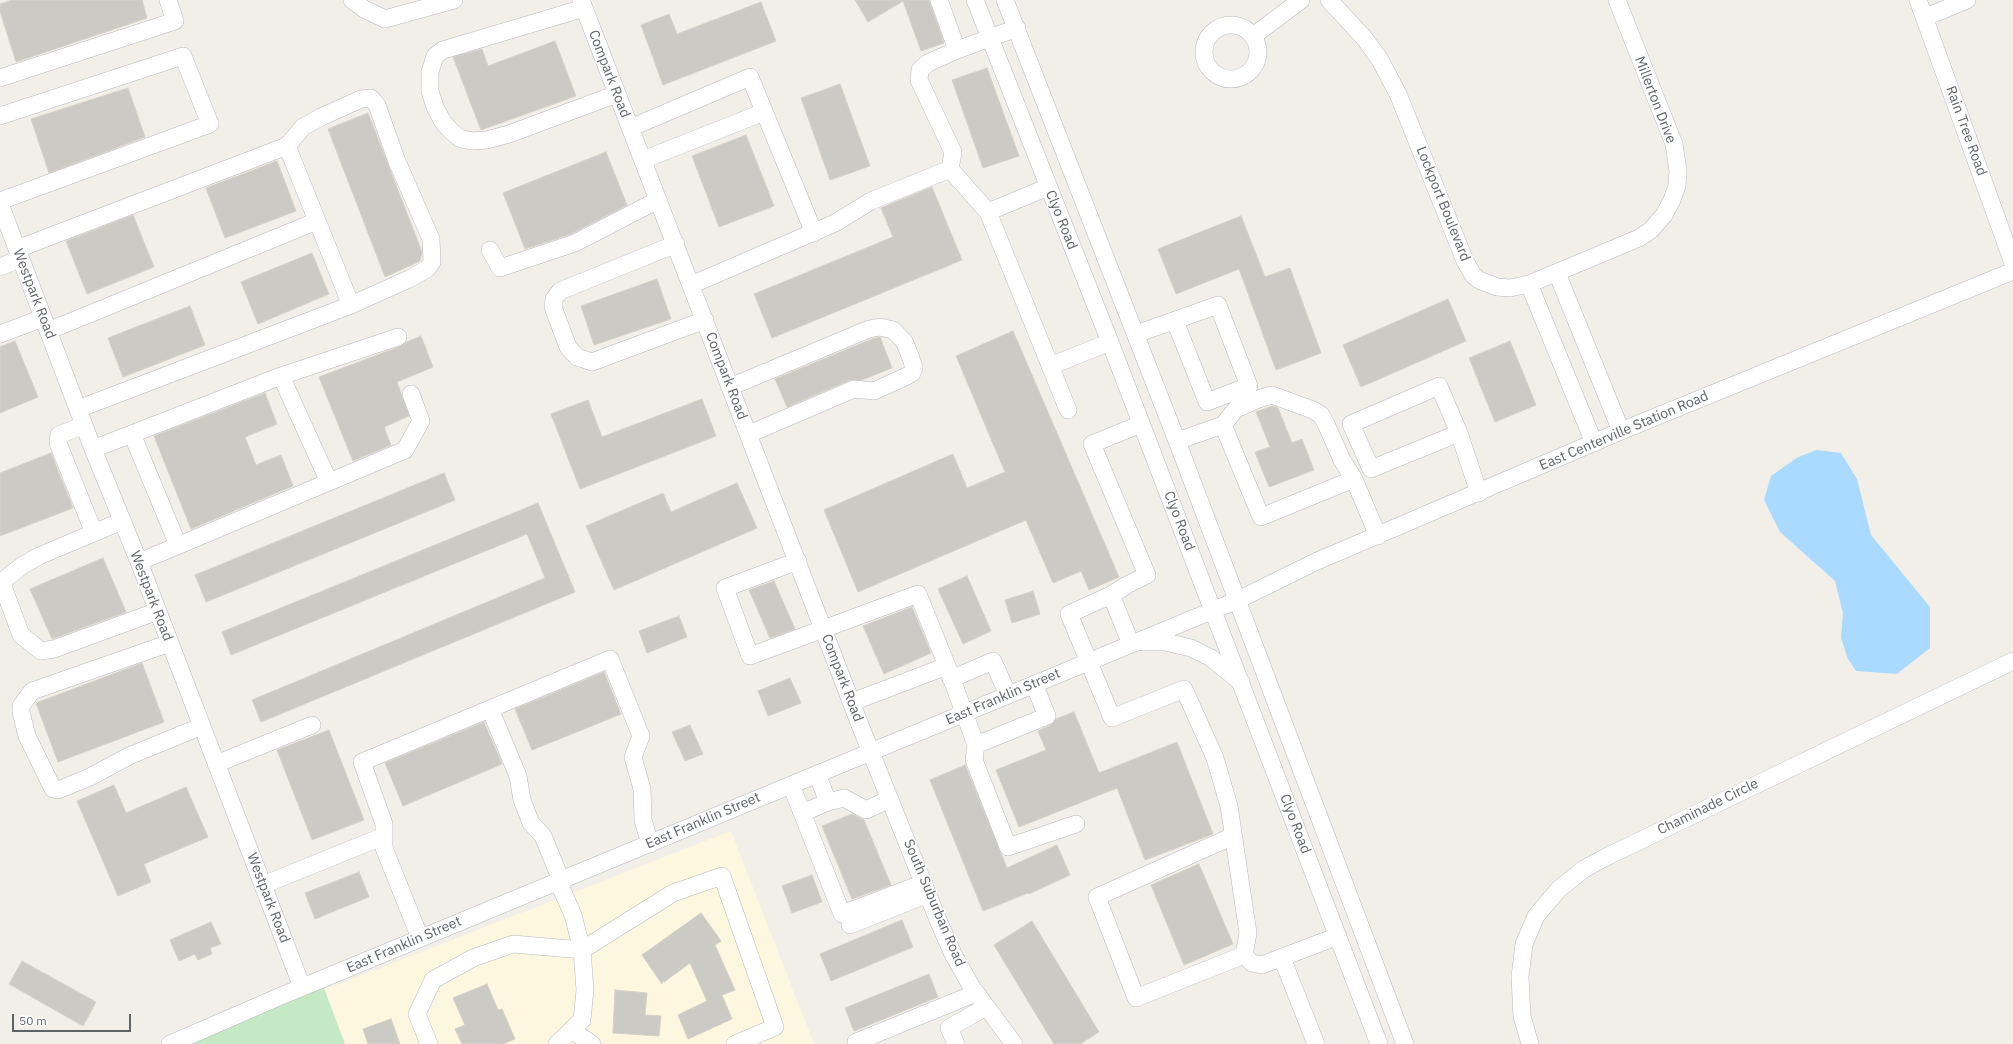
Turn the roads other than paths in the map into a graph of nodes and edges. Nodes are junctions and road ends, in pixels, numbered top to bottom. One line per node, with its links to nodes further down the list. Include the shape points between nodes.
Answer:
1 (168, 0): 18 (street, via 175,21)
2 (352, 0): 11 (street, via 385,20)
3 (939, 0): 17 (street)
4 (976, 0): 16 (street, Clyo Road)
5 (1005, 0): 14 (street, Clyo Road)
6 (1301, 0): 15 (street)
7 (1329, 0): 40 (street, Lockport Boulevard, via 1365,39 1380,60 1398,94 1465,261 1473,275 1497,287 1510,288)
8 (1617, 0): 39 (street, Millerton Drive, via 1674,144 1678,171 1677,186 1664,215 1651,230 1639,238)
9 (1918, 0): 13 (street, Rain Tree Road)
10 (1967, 0): 13 (street)
11 (441, 2)
12 (582, 4): 19 (street, Compark Road); 19 (street, via 443,50 435,56 430,72 430,91 435,107 443,122 461,139 473,141 487,140 537,124)
13 (1926, 17): 36 (street, Rain Tree Road)
14 (1017, 28): 16 (street); 47 (street, Clyo Road)
15 (1253, 36)
16 (990, 38): 17 (street); 26 (street, Clyo Road)
17 (958, 50): 25 (street, via 928,63 920,70 919,80 953,152)
18 (0, 78)
19 (617, 94): 22 (street, Compark Road)
20 (764, 112): 22 (street, via 750,77); 24 (street); 32 (street)
21 (0, 116): 28 (street, via 183,56 210,124)
22 (630, 128): 24 (street, Compark Road)
23 (287, 146): 31 (street); 35 (street); 42 (street, via 303,127 361,99 371,98 377,106 396,159 431,239 432,262 427,269 409,279)
24 (643, 160): 27 (street, Compark Road)
25 (950, 170): 30 (street); 32 (street, via 871,201 835,224)
26 (1048, 187): 30 (street); 49 (street, Clyo Road)
27 (658, 200): 33 (street, Compark Road); 34 (street, via 575,243 500,268)
28 (0, 201)
29 (0, 204): 35 (street, Westpark Road)
30 (988, 212): 50 (street)
31 (317, 221): 42 (street); 45 (street)
32 (814, 232): 41 (street)
33 (676, 244): 41 (street, Compark Road); 43 (street, via 560,291 552,307 568,347 577,357 592,362)
34 (490, 250)
35 (18, 254): 37 (street); 45 (street, Westpark Road)
36 (2013, 263)
37 (0, 267)
38 (2013, 271): 59 (street, East Centerville Station Road)
39 (1557, 273): 40 (street, Millerton Drive); 59 (street)
40 (1529, 284): 64 (street)
41 (691, 285): 43 (street, Compark Road)
42 (352, 306): 54 (street)
43 (705, 320): 52 (street, Compark Road)
44 (1175, 321): 44 (street, via 1218,305 1248,386 1207,402); 47 (street)
45 (45, 324): 46 (street); 54 (street, Westpark Road)
46 (0, 334)
47 (1136, 334): 63 (street, Clyo Road)
48 (398, 337): 51 (street)
49 (1110, 342): 50 (street); 56 (street, Clyo Road)
50 (1050, 366): 55 (street)
51 (281, 376): 61 (street); 67 (street)
52 (730, 387): 62 (street, Compark Road); 62 (street, via 869,329 880,327 893,330 904,341 911,358 914,368 912,373 902,379 874,391 854,388)
53 (411, 394): 67 (street, via 421,421 405,450)
54 (78, 409): 57 (street, Westpark Road)
55 (1068, 410)
56 (1141, 424): 75 (street, via 1092,444 1147,575); 77 (street, Clyo Road)
57 (84, 425): 65 (street, Westpark Road); 70 (street, via 59,435 58,444)
58 (1223, 425): 63 (street); 66 (street, via 1236,409 1272,395 1313,410 1321,415); 66 (street, via 1261,517)
59 (1621, 431): 64 (street, East Centerville Station Road)
60 (1459, 433): 60 (street, via 1439,386 1351,424 1371,469); 68 (street)
61 (132, 434): 65 (street); 72 (street)
62 (749, 434): 73 (street, Compark Road)
63 (1177, 441): 76 (street, Clyo Road)
64 (1594, 443): 68 (street, East Centerville Station Road)
65 (93, 449): 69 (street, Westpark Road)
66 (1354, 480): 71 (street)
67 (329, 482): 72 (street)
68 (1479, 493): 71 (street, East Centerville Station Road)
69 (122, 521): 70 (street); 74 (street, Westpark Road)
70 (94, 533): 78 (street, via 39,556 17,568 4,580 4,590 21,635 41,651 54,649)
71 (1378, 536): 76 (street, East Centerville Station Road, via 1315,562)
72 (178, 545): 74 (street)
73 (798, 561): 79 (street, Compark Road); 79 (street, via 725,588 750,656)
74 (138, 562): 78 (street, Westpark Road)
75 (1111, 595): 81 (street); 82 (street, via 1069,614)
76 (1238, 600): 77 (street, East Franklin Street); 128 (street, Clyo Road)
77 (1214, 609): 81 (street, East Franklin Street); 85 (street, Clyo Road)
78 (158, 611): 80 (street, Westpark Road)
79 (824, 630): 84 (street, via 918,594); 88 (street, Compark Road)
80 (170, 643): 92 (street, Westpark Road); 92 (street, via 32,691 21,706 27,736 53,789 58,790 90,778 129,756)
81 (1133, 643): 82 (street, East Franklin Street); 85 (street, via 1165,642 1191,648 1211,658)
82 (1088, 661): 86 (street, East Franklin Street); 103 (street, via 1112,718 1184,689 1215,758 1229,806)
83 (2013, 661): 129 (street, Chaminade Circle, via 1604,858 1558,888 1536,916 1524,944 1520,977 1522,1016)
84 (949, 672): 87 (street, via 994,661); 88 (street); 90 (street)
85 (1241, 682): 109 (street, Clyo Road)
86 (1034, 684): 87 (street, East Franklin Street); 93 (street, via 1047,716)
87 (1008, 695): 90 (street, East Franklin Street)
88 (852, 702): 94 (street, Compark Road)
89 (490, 709): 102 (street, via 362,762 384,824); 104 (street, via 610,659 641,736 633,758 642,789 643,820); 105 (street, via 518,776 522,800 531,823 543,836)
90 (963, 714): 93 (street); 94 (street, East Franklin Street)
91 (312, 725): 95 (street)
92 (202, 726): 95 (street, Westpark Road)
93 (976, 746): 101 (street, via 974,760 1008,847)
94 (871, 752): 96 (street, East Franklin Street); 98 (street, South Suburban Road)
95 (216, 764): 106 (street, Westpark Road)
96 (817, 774): 97 (street, East Franklin Street); 99 (street)
97 (791, 785): 100 (street); 104 (street, East Franklin Street)
98 (890, 799): 99 (street, via 866,810 844,798); 107 (street, South Suburban Road)
99 (828, 802): 100 (street)
100 (802, 813): 107 (street, via 842,914)
101 (1076, 824)
102 (384, 836): 106 (street); 110 (street, via 384,848)
103 (1233, 836): 112 (street, via 1248,932); 112 (street, via 1097,897 1136,998)
104 (650, 844): 105 (street, East Franklin Street)
105 (560, 881): 110 (street, East Franklin Street); 111 (street, via 573,915)
106 (263, 885): 114 (street, Westpark Road)
107 (926, 889): 108 (street); 115 (street, South Suburban Road, via 953,954)
108 (850, 925)
109 (1338, 936): 113 (street); 127 (street, Clyo Road)
110 (420, 938): 114 (street, East Franklin Street)
111 (582, 950): 117 (street, via 585,990 582,1020); 120 (street, via 513,944 473,958 433,980 417,1014); 123 (street, via 673,893 722,876 775,1027)
112 (1244, 955): 113 (street, via 1252,963 1262,965)
113 (1282, 958): 126 (street)
114 (302, 987): 119 (street, East Franklin Street)
115 (976, 993): 116 (street, South Suburban Road); 118 (street)
116 (986, 1007): 124 (street, via 949,1028); 125 (street, South Suburban Road)
117 (571, 1030): 121 (street); 122 (street)
118 (856, 1042)
119 (170, 1044)
120 (429, 1044)
121 (557, 1044)
122 (592, 1044)
123 (734, 1044)
124 (956, 1044)
125 (1014, 1044)
126 (1316, 1044)
127 (1379, 1044)
128 (1405, 1044)
129 (1530, 1044)

